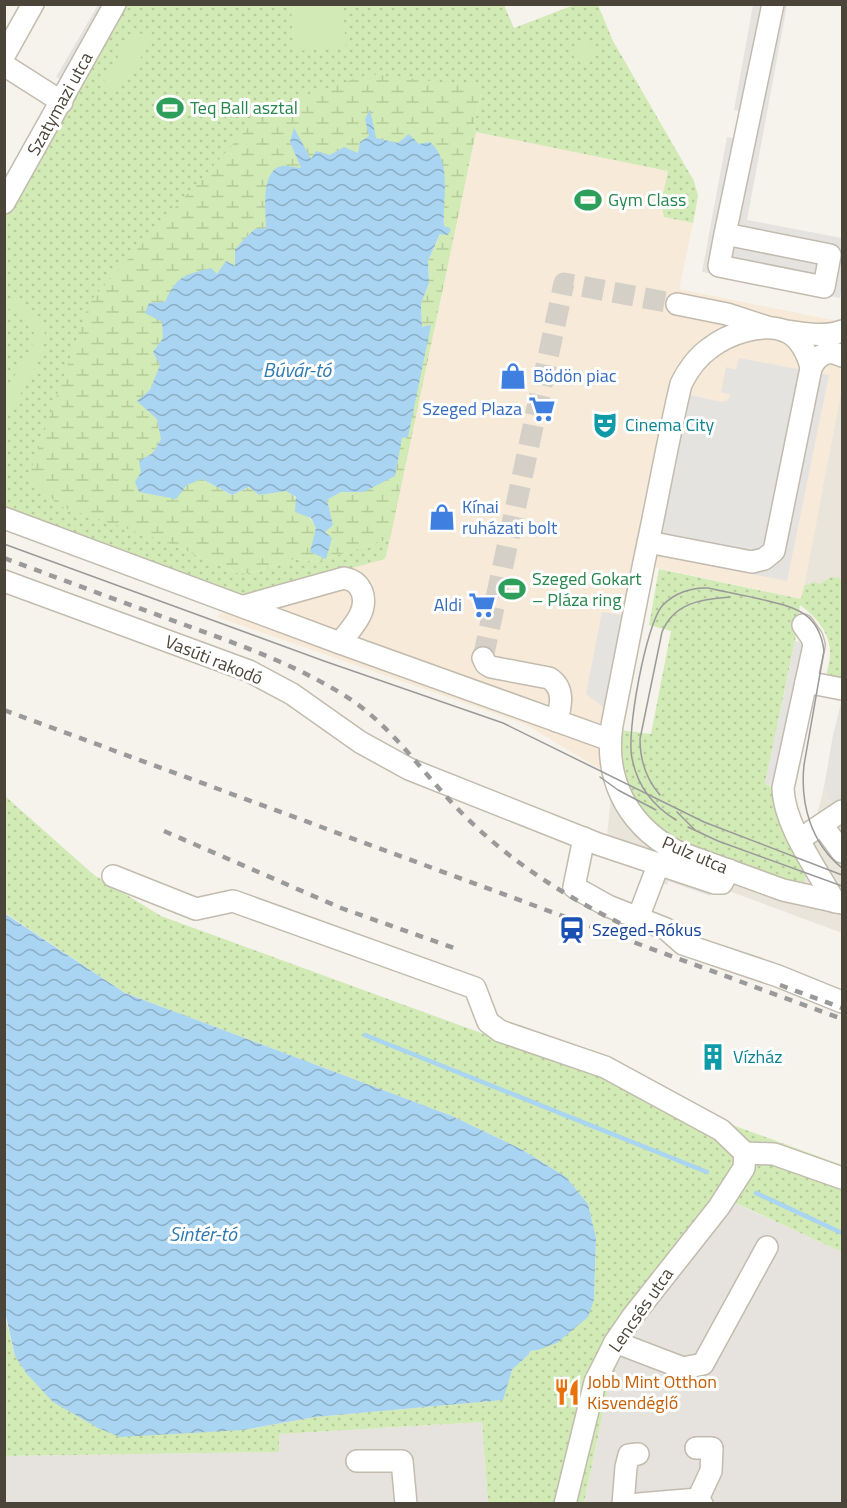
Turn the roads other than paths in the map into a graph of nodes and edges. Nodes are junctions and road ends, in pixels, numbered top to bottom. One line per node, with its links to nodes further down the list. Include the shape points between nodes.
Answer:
1 (33, 4): 4 (street)
2 (115, 4): 6 (street, Szatymazi utca)
3 (773, 4): 8 (street)
4 (4, 56)
5 (4, 65): 6 (street)
6 (62, 102): 7 (street, Szatymazi utca)
7 (4, 203)
8 (725, 234): 8 (street, via 719,266 824,287 830,255)
9 (677, 304): 10 (street)
10 (778, 329): 11 (street, via 816,335); 13 (street, via 803,347); 15 (street, Pulz utca, via 724,339 697,359 686,374)
11 (843, 331)
12 (843, 356): 13 (street, via 824,353)
13 (811, 368): 15 (street, via 774,551 752,562)
14 (4, 518): 18 (street)
15 (648, 542): 26 (street, Pulz utca)
16 (4, 581): 31 (street, Vasúti rakodó, via 249,671 409,769)
17 (309, 588): 18 (street); 20 (street, via 302,606); 21 (street, via 344,578 360,586 362,612)
18 (244, 606): 20 (street)
19 (803, 625): 23 (street, via 814,645)
20 (307, 630): 21 (street)
21 (340, 643): 25 (street)
22 (483, 658): 25 (street, via 491,666 556,682 561,696)
23 (806, 682): 24 (street); 30 (street, via 783,788 786,810)
24 (843, 689)
25 (557, 721): 26 (street)
26 (610, 740): 28 (street, Pulz utca, via 615,780)
27 (843, 811): 29 (street)
28 (634, 818): 31 (street, via 619,839 609,843); 34 (street, Pulz utca, via 665,846)
29 (822, 825): 30 (street); 32 (street)
30 (800, 839): 36 (street)
31 (591, 841): 33 (street, Vasúti rakodó); 37 (street, via 574,887)
32 (840, 844)
33 (659, 863): 34 (street, Vasúti rakodó, via 718,883 725,880); 37 (street)
34 (729, 870): 36 (street, Pulz utca, via 783,890)
35 (113, 876): 39 (street, via 196,909 233,901 475,988 489,1022 500,1031 605,1067 721,1131)
36 (839, 902)
37 (638, 918): 38 (street, via 666,930 683,944)
38 (843, 1002)
39 (745, 1161): 40 (street, via 774,1154); 42 (street, Lencsés utca, via 719,1207)
40 (843, 1178)
41 (767, 1247): 42 (street, via 704,1364 683,1368)
42 (615, 1342): 48 (street, Lencsés utca, via 595,1382)
43 (696, 1448): 46 (street, via 712,1448 711,1471)
44 (638, 1454): 49 (street, via 629,1455)
45 (357, 1461): 47 (street, via 402,1461)
46 (700, 1501): 50 (street)
47 (406, 1503)
48 (565, 1503)
49 (623, 1503)
50 (638, 1503)

